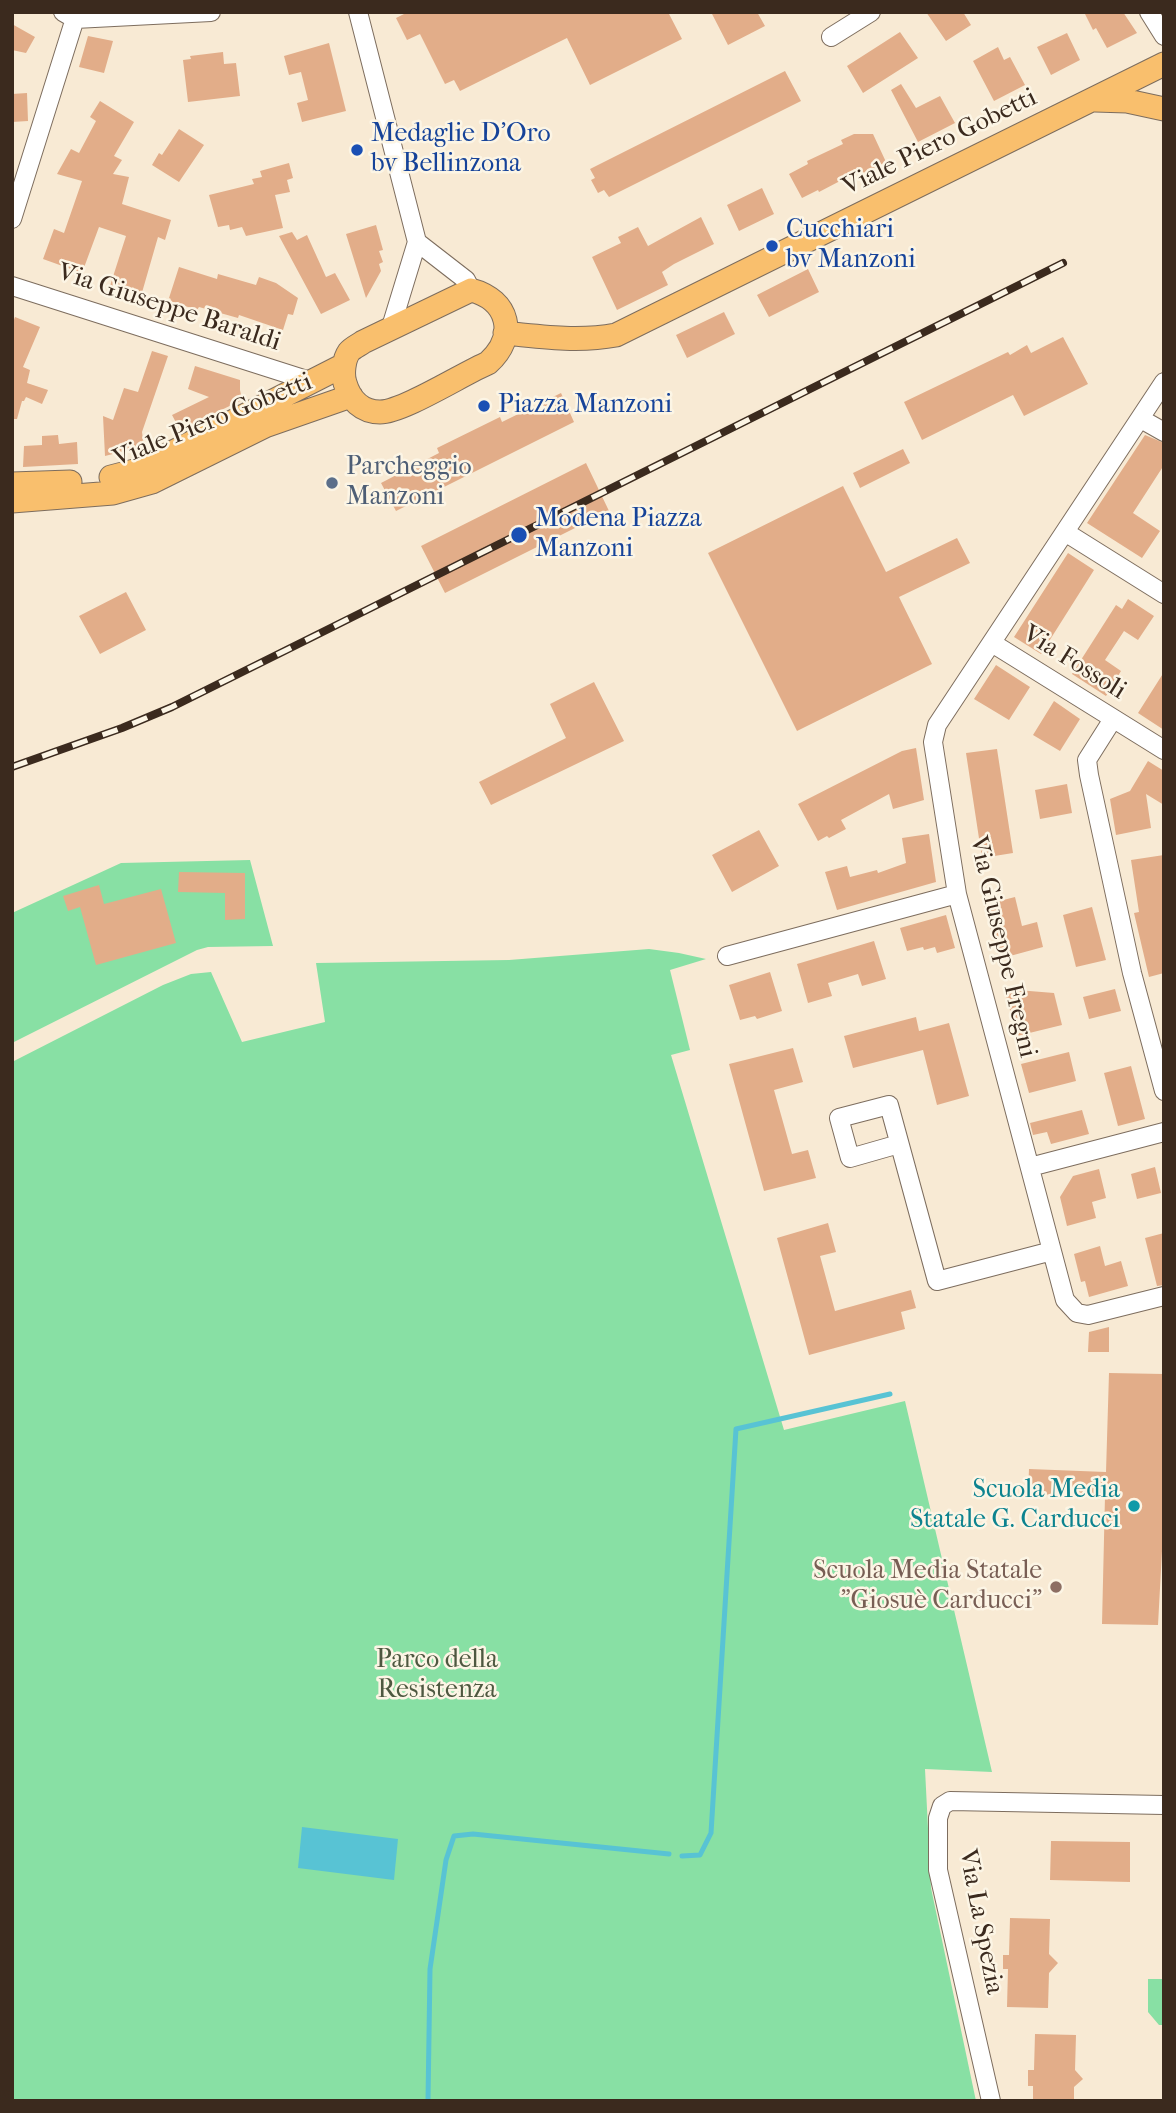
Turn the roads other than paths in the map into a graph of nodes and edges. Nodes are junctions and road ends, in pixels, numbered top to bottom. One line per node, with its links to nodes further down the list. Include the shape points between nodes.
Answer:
1 (211, 12): 5 (street)
2 (358, 12): 12 (street)
3 (871, 12): 7 (street)
4 (1149, 12): 6 (street)
5 (72, 15): 11 (street)
6 (1164, 36)
7 (831, 37)
8 (1164, 64): 9 (main road, Viale Piero Gobetti)
9 (1092, 100): 10 (main road); 16 (main road, Viale Piero Gobetti, via 616,335 572,339)
10 (1164, 109)
11 (12, 219)
12 (417, 242): 14 (street, via 466,280); 15 (street)
13 (12, 286): 18 (street, Via Giuseppe Baraldi)
14 (471, 290): 15 (main road); 16 (main road, via 497,304)
15 (391, 327): 17 (main road, via 349,352)
16 (505, 333): 20 (main road, via 503,346 488,363 401,407 365,410)
17 (344, 365): 18 (main road, Viale Piero Gobetti); 20 (main road, via 344,381)
18 (310, 381): 23 (main road, Viale Piero Gobetti, via 138,470 108,478)
19 (1164, 383): 21 (street, Via Giuseppe Fregni)
20 (351, 396): 24 (main road, Viale Piero Gobetti, via 265,426 152,482 113,493)
21 (1141, 419): 22 (street); 25 (street, Via Giuseppe Fregni)
22 (1164, 432)
23 (12, 484)
24 (12, 501)
25 (1065, 532): 26 (street); 27 (street, Via Giuseppe Fregni)
26 (1164, 594)
27 (992, 643): 28 (street, Via Fossoli); 30 (street, Via Giuseppe Fregni, via 937,725 933,742)
28 (1113, 719): 29 (street, Via Fossoli); 32 (street, via 1087,760 1089,775 1132,973)
29 (1164, 750)
30 (957, 894): 31 (street); 35 (street, Via Giuseppe Fregni)
31 (727, 956)
32 (1164, 1091)
33 (1164, 1132): 35 (street)
34 (900, 1144): 36 (street, via 937,1281)
35 (1030, 1167): 36 (street, Via Giuseppe Fregni)
36 (1052, 1251): 37 (street, Via Giuseppe Fregni, via 1065,1300 1077,1313 1088,1315)
37 (1164, 1296)
38 (1164, 1805): 39 (street, Via La Spezia, via 950,1801 943,1806 938,1818 938,1870)
39 (991, 2101)

